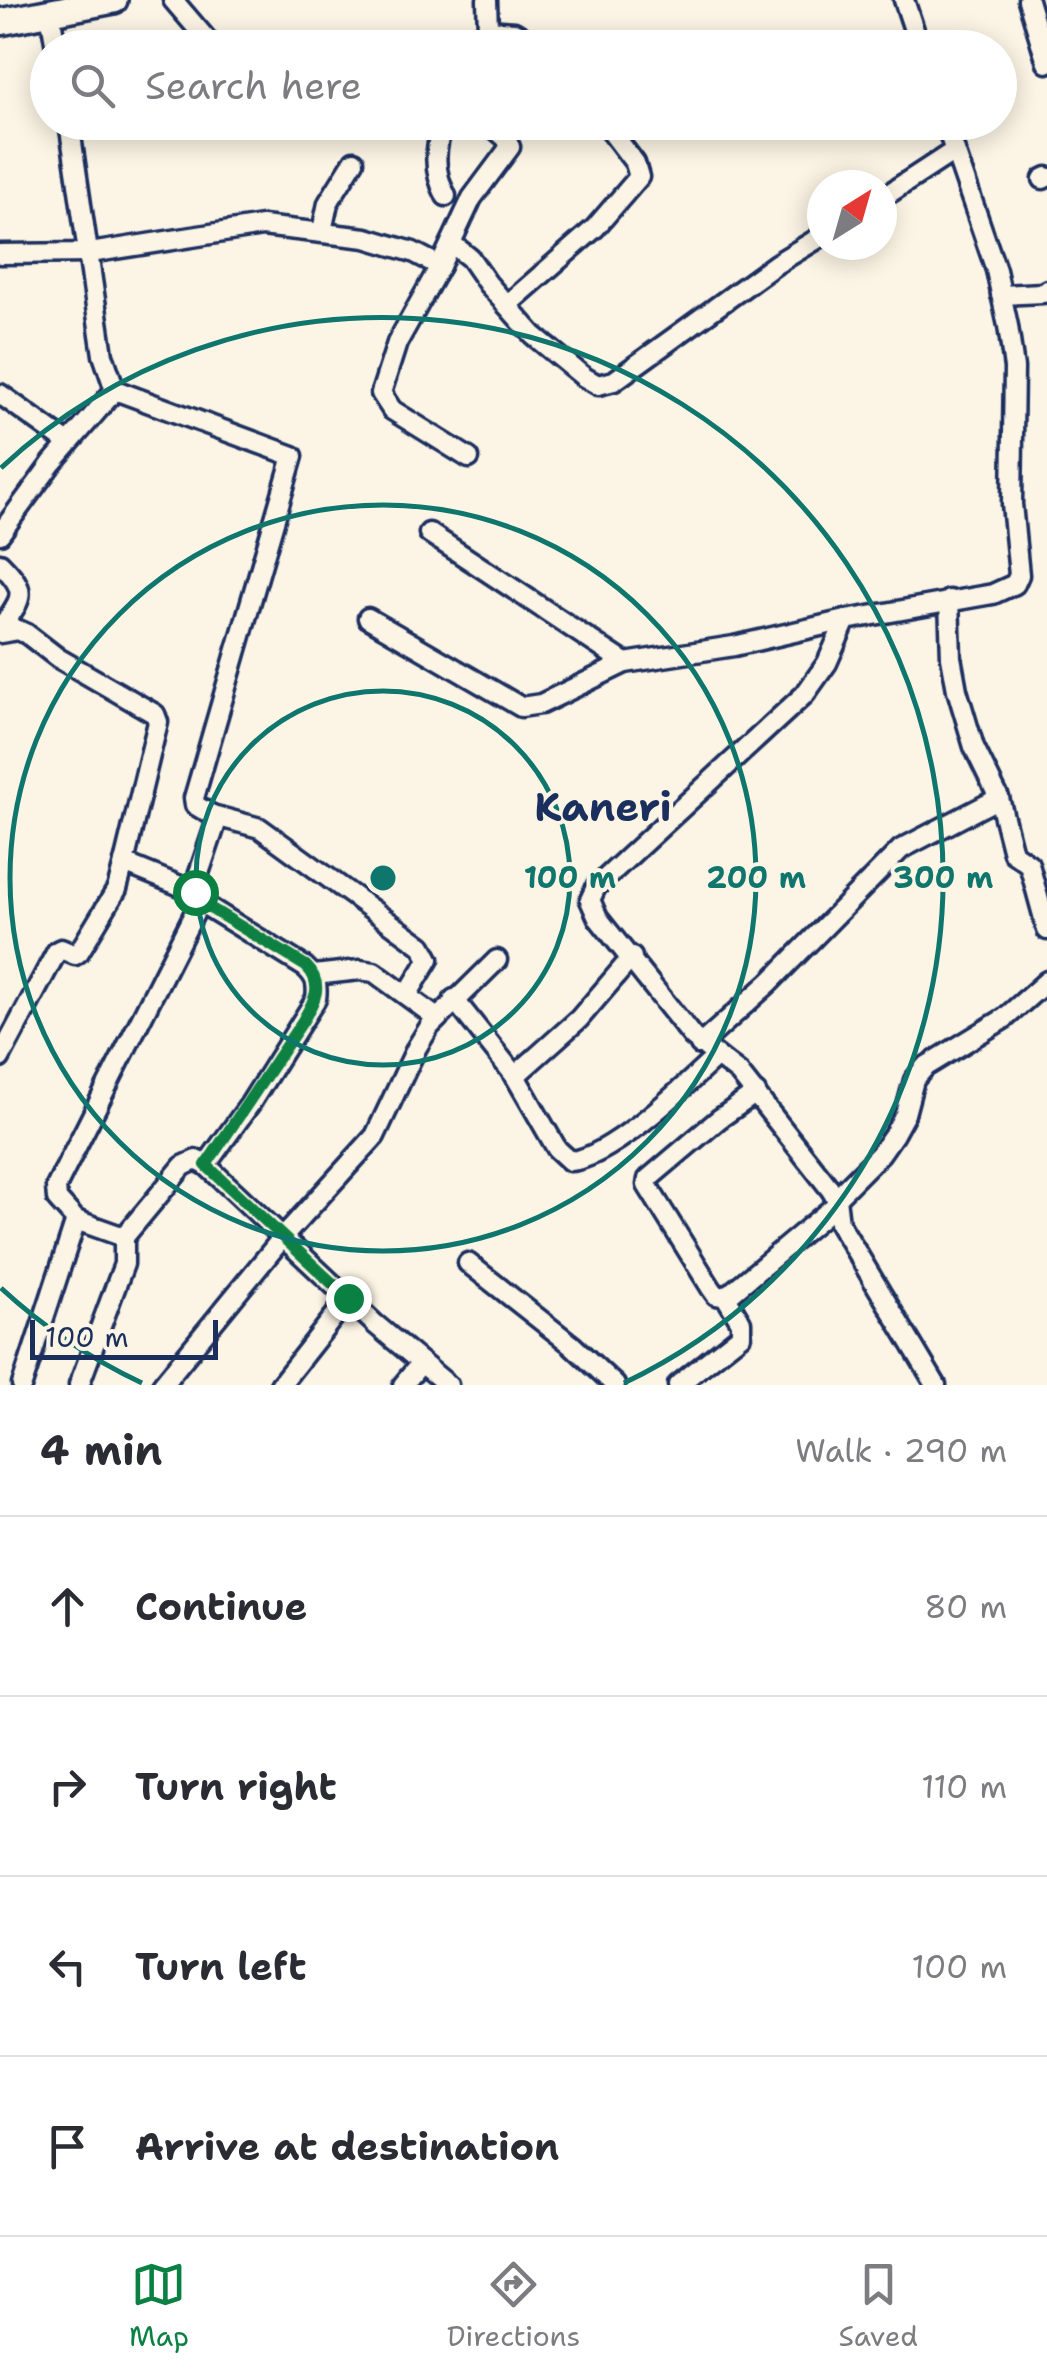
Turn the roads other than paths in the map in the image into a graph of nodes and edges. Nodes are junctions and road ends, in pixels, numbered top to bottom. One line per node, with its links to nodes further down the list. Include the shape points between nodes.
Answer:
1 (114, 0): 6 (highway)
2 (173, 0): 9 (street)
3 (487, 0): 10 (street)
4 (904, 0): 11 (street)
5 (1028, 0): 12 (street)
6 (50, 13): 7 (highway); 8 (street)
7 (0, 22)
8 (53, 30)
9 (199, 30)
10 (485, 30)
11 (914, 30)
12 (1047, 63)
13 (72, 140): 25 (street)
14 (440, 140): 21 (street, via 437,178)
15 (507, 140): 23 (street, via 510,147 472,198)
16 (617, 140): 30 (street, via 639,176 595,228)
17 (951, 140): 18 (street)
18 (954, 151): 20 (street); 29 (street)
19 (354, 161): 22 (street, via 328,203)
20 (897, 188)
21 (446, 196)
22 (322, 232): 25 (street, via 262,226); 27 (street, via 389,243)
23 (451, 242): 27 (street); 30 (street)
24 (807, 245): 30 (street, via 606,384 584,377)
25 (90, 253): 26 (street); 31 (street, via 103,354)
26 (0, 254)
27 (440, 266): 34 (street, via 397,343 380,393 392,410)
28 (1047, 290): 29 (street)
29 (1001, 295): 38 (street, via 1014,368 1012,504 1019,575 1008,590)
30 (506, 305)
31 (115, 390): 33 (street); 44 (street, via 293,456 194,798)
32 (0, 394): 33 (street)
33 (68, 443): 36 (street)
34 (469, 458)
35 (429, 533): 42 (street)
36 (0, 534)
37 (0, 563): 41 (street, via 22,591)
38 (949, 600): 40 (street); 43 (street, via 956,690)
39 (368, 618): 42 (street, via 521,707 541,704)
40 (846, 620): 42 (street); 48 (street, via 805,694 592,893 598,918)
41 (0, 631): 45 (street, via 27,634 157,718)
42 (625, 662)
43 (999, 798): 47 (street, via 1013,853 1029,864); 55 (street, via 901,849)
44 (212, 815): 46 (street, via 216,824 196,882); 52 (street, via 272,835 422,946 429,959)
45 (124, 863): 46 (street); 57 (street, via 79,952 57,951)
46 (198, 897): 50 (street); 62 (street, via 56,1187 57,1200)
47 (1047, 930)
48 (632, 958): 55 (street); 58 (street, via 579,1019)
49 (497, 960): 53 (street)
50 (314, 975): 52 (street, via 374,972); 60 (street, via 318,986 309,1010)
51 (1047, 980): 61 (street, via 1005,1018 924,1066 894,1134)
52 (408, 995): 54 (street)
53 (454, 999): 54 (street); 58 (street)
54 (437, 1018): 64 (street, via 374,1136)
55 (700, 1045): 56 (street)
56 (717, 1056): 58 (street, via 662,1107 578,1160 557,1149); 59 (street)
57 (0, 1058)
58 (515, 1076)
59 (756, 1093): 61 (street); 66 (street, via 652,1174 647,1185 716,1296)
60 (206, 1165): 63 (street, via 188,1161); 64 (street)
61 (836, 1202): 66 (street); 77 (street, via 838,1223)
62 (76, 1220): 63 (street); 69 (street)
63 (124, 1236): 70 (street, via 124,1264)
64 (283, 1237): 67 (street); 71 (street)
65 (468, 1262): 75 (street)
66 (726, 1297): 76 (street, via 741,1335)
67 (348, 1298): 68 (street); 72 (street)
68 (422, 1363): 73 (street); 74 (street)
69 (22, 1385)
70 (79, 1385)
71 (162, 1385)
72 (280, 1385)
73 (403, 1385)
74 (448, 1385)
75 (615, 1385)
76 (678, 1385)
77 (936, 1385)

